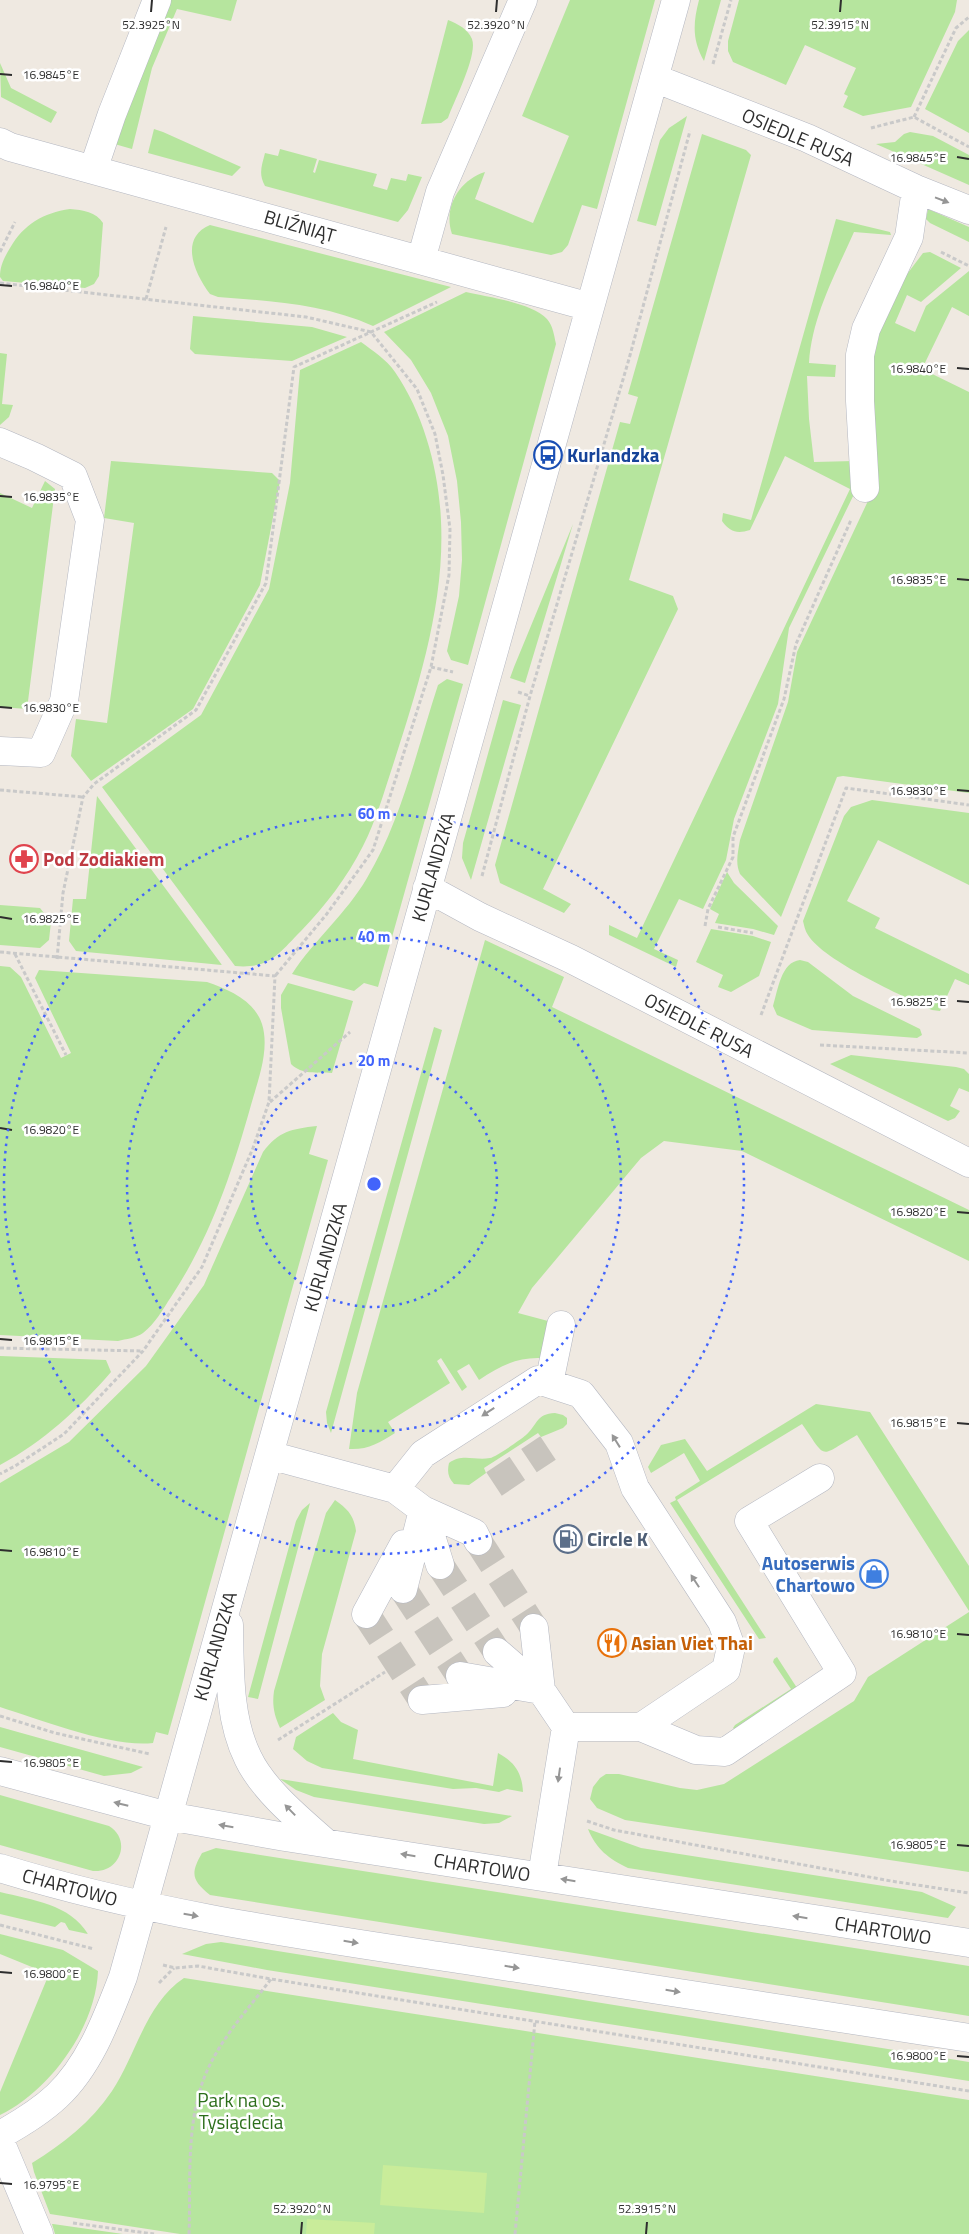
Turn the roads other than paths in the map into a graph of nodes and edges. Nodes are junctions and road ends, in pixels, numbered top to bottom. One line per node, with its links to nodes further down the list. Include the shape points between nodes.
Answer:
1 (157, 0): 6 (street)
2 (523, 0): 9 (street, via 440,192)
3 (676, 0): 4 (street, KURLANDZKA)
4 (654, 78): 7 (street, OSIEDLE RUSA, via 807,138); 10 (street, KURLANDZKA)
5 (3, 152): 6 (street, BLIŹNIĄT)
6 (93, 170): 9 (street, BLIŹNIĄT)
7 (916, 189): 8 (street, OSIEDLE RUSA, one-way to 8); 12 (street, via 909,237 866,329 860,355)
8 (969, 210)
9 (421, 260): 10 (street, BLIŹNIĄT)
10 (590, 307): 14 (street, KURLANDZKA)
11 (0, 442): 13 (street, via 36,456 73,476 90,520 64,701 40,753)
12 (865, 488)
13 (0, 751)
14 (427, 888): 15 (street, OSIEDLE RUSA); 18 (street, KURLANDZKA)
15 (969, 1163)
16 (562, 1325): 17 (street)
17 (550, 1383): 20 (street, one-way to 20, via 538,1380 423,1454); 33 (street, one-way to 17, via 726,1670 731,1647 722,1622 636,1488 619,1443 581,1394)
18 (269, 1455): 20 (street); 25 (street, KURLANDZKA)
19 (820, 1478): 33 (street, via 749,1521 842,1673 726,1752 696,1750)
20 (395, 1489): 21 (street)
21 (423, 1510): 22 (street, via 474,1533); 23 (street); 24 (street); 26 (street)
22 (478, 1541)
23 (440, 1565)
24 (403, 1589)
25 (229, 1596): 35 (street, KURLANDZKA); 36 (street, one-way to 25, via 292,1814 248,1758 235,1717)
26 (366, 1614)
27 (534, 1628): 30 (street)
28 (497, 1652): 30 (street)
29 (460, 1676): 30 (street)
30 (540, 1690): 31 (street); 32 (street)
31 (422, 1700)
32 (566, 1727): 33 (street); 38 (street, one-way to 38)
33 (641, 1727)
34 (0, 1771): 35 (street, CHARTOWO, one-way to 34)
35 (168, 1816): 36 (street, CHARTOWO, one-way to 35); 39 (street, KURLANDZKA)
36 (326, 1843): 38 (street, CHARTOWO, one-way to 36)
37 (0, 1868): 39 (street, CHARTOWO)
38 (542, 1876): 40 (street, CHARTOWO, one-way to 38)
39 (143, 1907): 41 (street, CHARTOWO, one-way to 41, via 320,1938); 42 (street, KURLANDZKA, via 123,1977 79,2071 57,2096)
40 (969, 1943)
41 (969, 2038)
42 (0, 2135)
43 (0, 2140): 44 (street)
44 (36, 2226)

